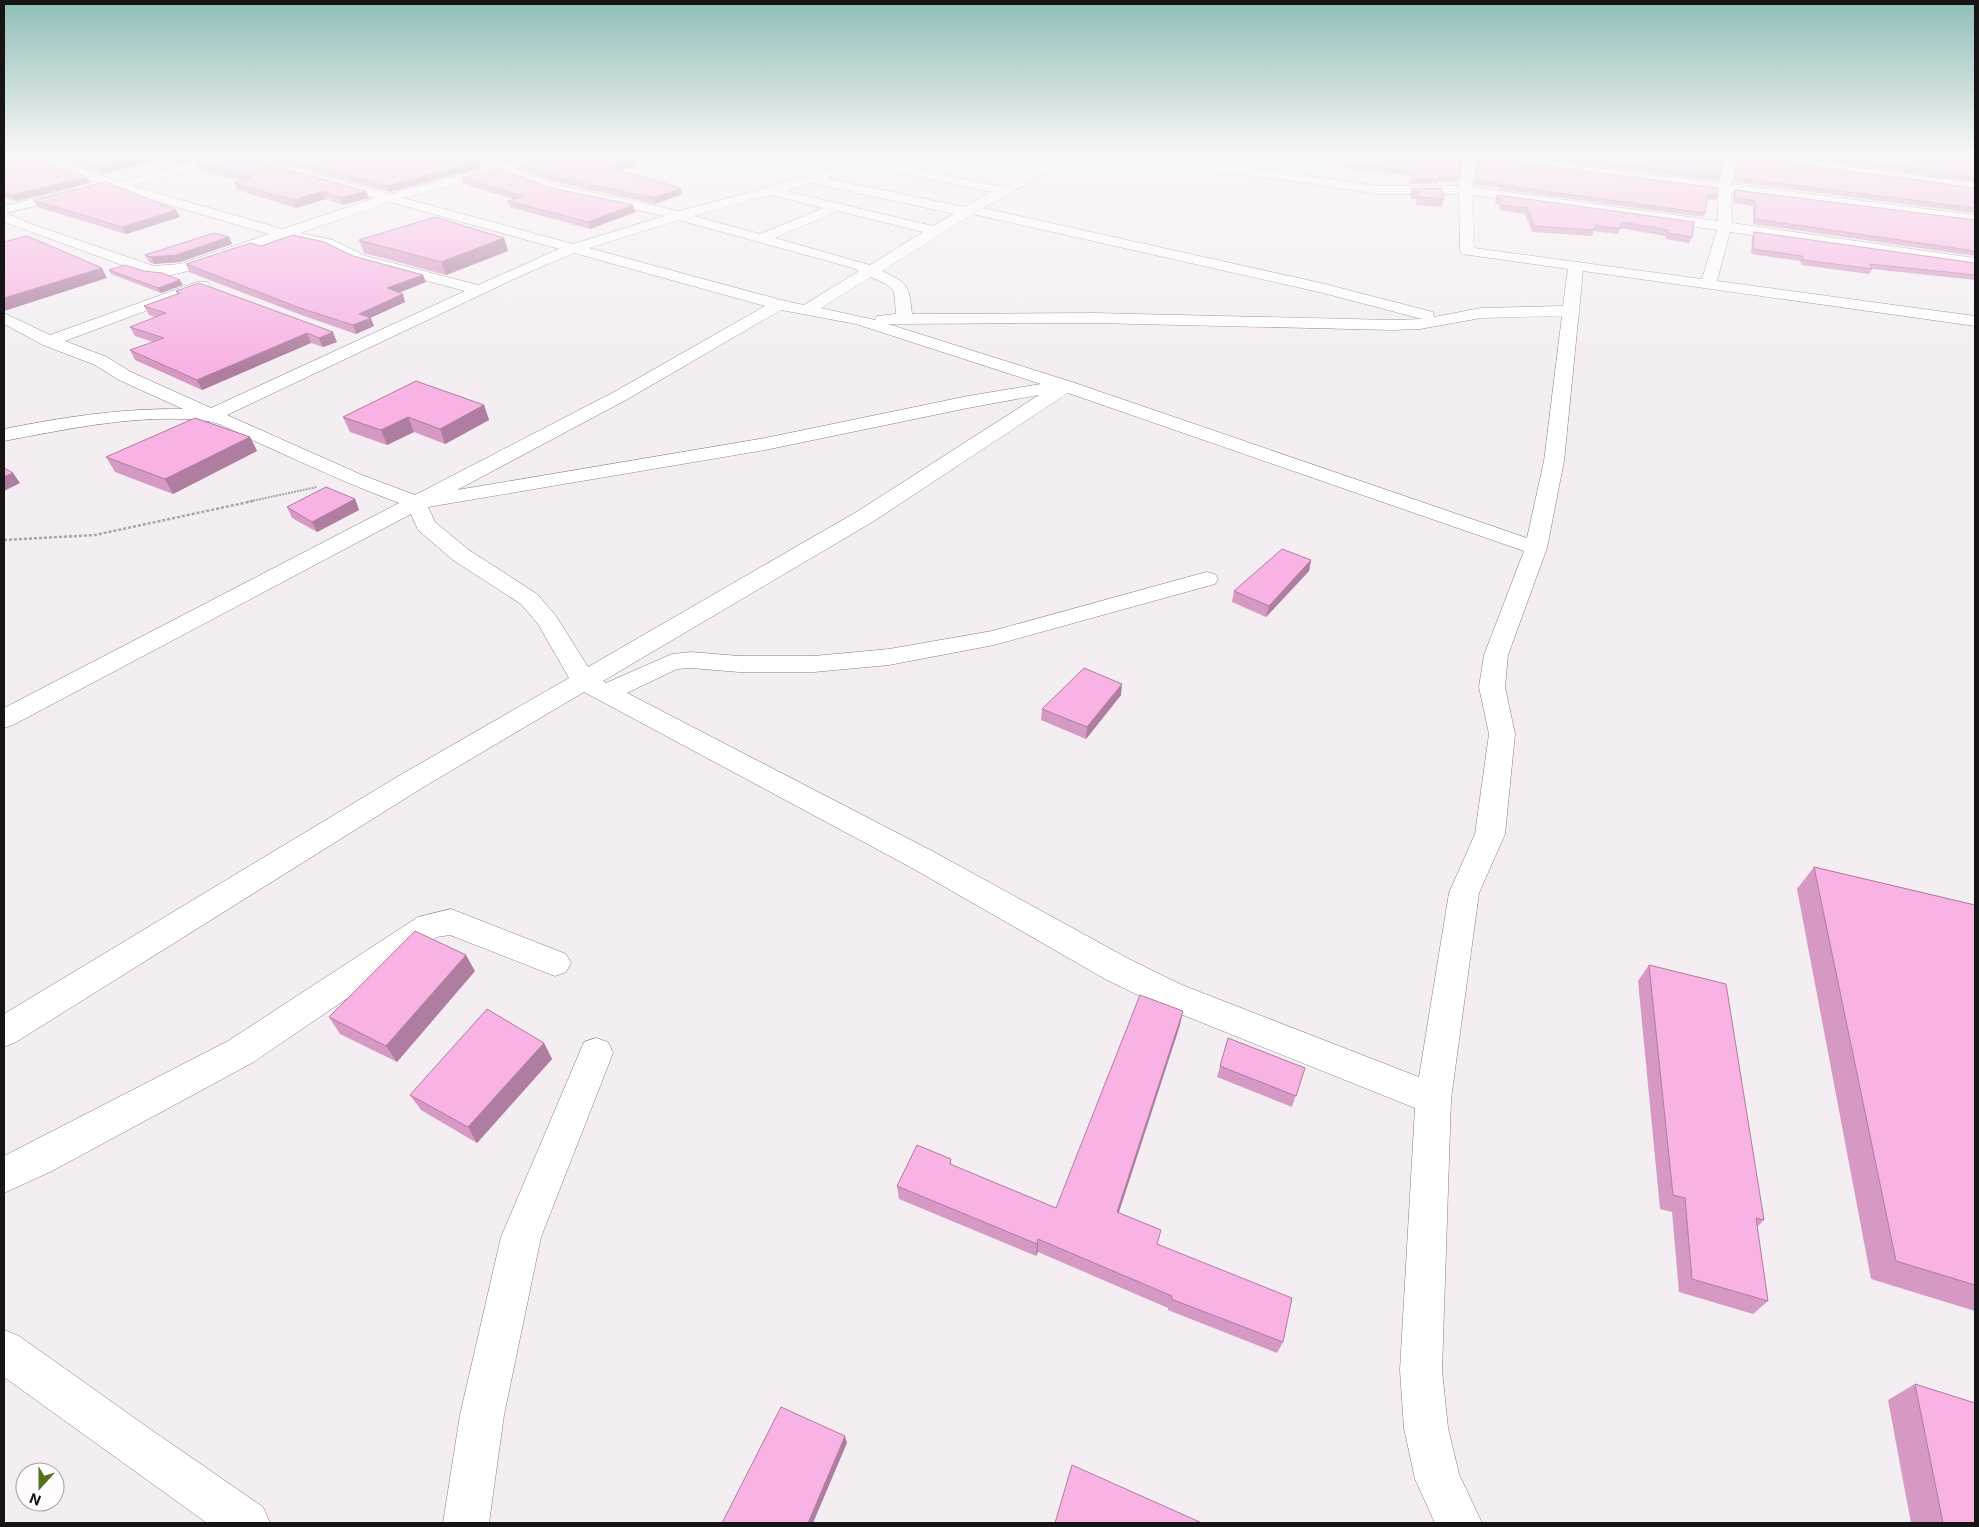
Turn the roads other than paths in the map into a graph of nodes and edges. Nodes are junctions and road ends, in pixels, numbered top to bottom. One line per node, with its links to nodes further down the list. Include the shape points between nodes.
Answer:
1 (27, 227): 21 (street, via 152,271)
2 (261, 227): 15 (street)
3 (304, 227): 15 (street)
4 (494, 227): 17 (street)
5 (641, 227): 17 (street)
6 (717, 227): 16 (street)
7 (788, 227): 16 (street)
8 (924, 227): 14 (street)
9 (940, 227): 14 (street)
10 (1046, 227): 36 (street, via 1321,288)
11 (1466, 227): 19 (street, via 1467,252)
12 (1725, 227): 26 (street)
13 (1734, 227): 18 (street)
14 (936, 230): 22 (street)
15 (284, 234): 21 (street); 25 (street, via 320,240 361,258)
16 (759, 239): 22 (street)
17 (572, 249): 20 (street); 30 (street)
18 (1975, 262)
19 (1576, 266): 26 (street); 32 (street)
20 (522, 270): 24 (street); 28 (street)
21 (167, 271): 27 (street)
22 (871, 271): 31 (street); 34 (street, via 902,290)
23 (467, 272): 25 (street)
24 (486, 272)
25 (422, 275): 28 (street)
26 (1709, 283): 37 (street)
27 (202, 285): 29 (street); 39 (street)
28 (480, 290): 40 (street)
29 (220, 291)
30 (779, 305): 31 (street); 44 (street, via 620,396)
31 (807, 310): 35 (street)
32 (1571, 311): 36 (street, via 1481,313); 45 (street, via 1554,461)
33 (4, 318): 39 (street)
34 (904, 319): 35 (street); 36 (street, via 1094,318 1392,325)
35 (859, 320): 41 (street)
36 (1447, 320)
37 (1975, 320)
38 (339, 335): 40 (street)
39 (49, 341): 42 (street, via 101,361 125,376)
40 (364, 344): 42 (street)
41 (1066, 386): 44 (street, via 968,402 765,444); 45 (street); 47 (street)
42 (210, 415): 43 (street, via 150,414 98,419); 44 (street)
43 (4, 435)
44 (416, 503): 47 (street, via 426,525 461,555 529,599); 48 (street)
45 (1536, 548): 52 (street, via 1496,654 1492,687 1502,734 1490,834 1464,893)
46 (1207, 578): 47 (street, via 994,638 889,657 814,664 691,660 672,662)
47 (595, 687): 50 (street, via 412,781); 52 (street, via 1170,995)
48 (4, 720)
49 (555, 963): 53 (street, via 451,922 429,926 240,1052)
50 (4, 1032)
51 (596, 1053): 56 (street, via 521,1237 482,1415)
52 (1433, 1099): 57 (street, via 1421,1370 1426,1428 1438,1479)
53 (4, 1175)
54 (4, 1351): 55 (street)
55 (247, 1523)
56 (466, 1523)
57 (1458, 1523)

